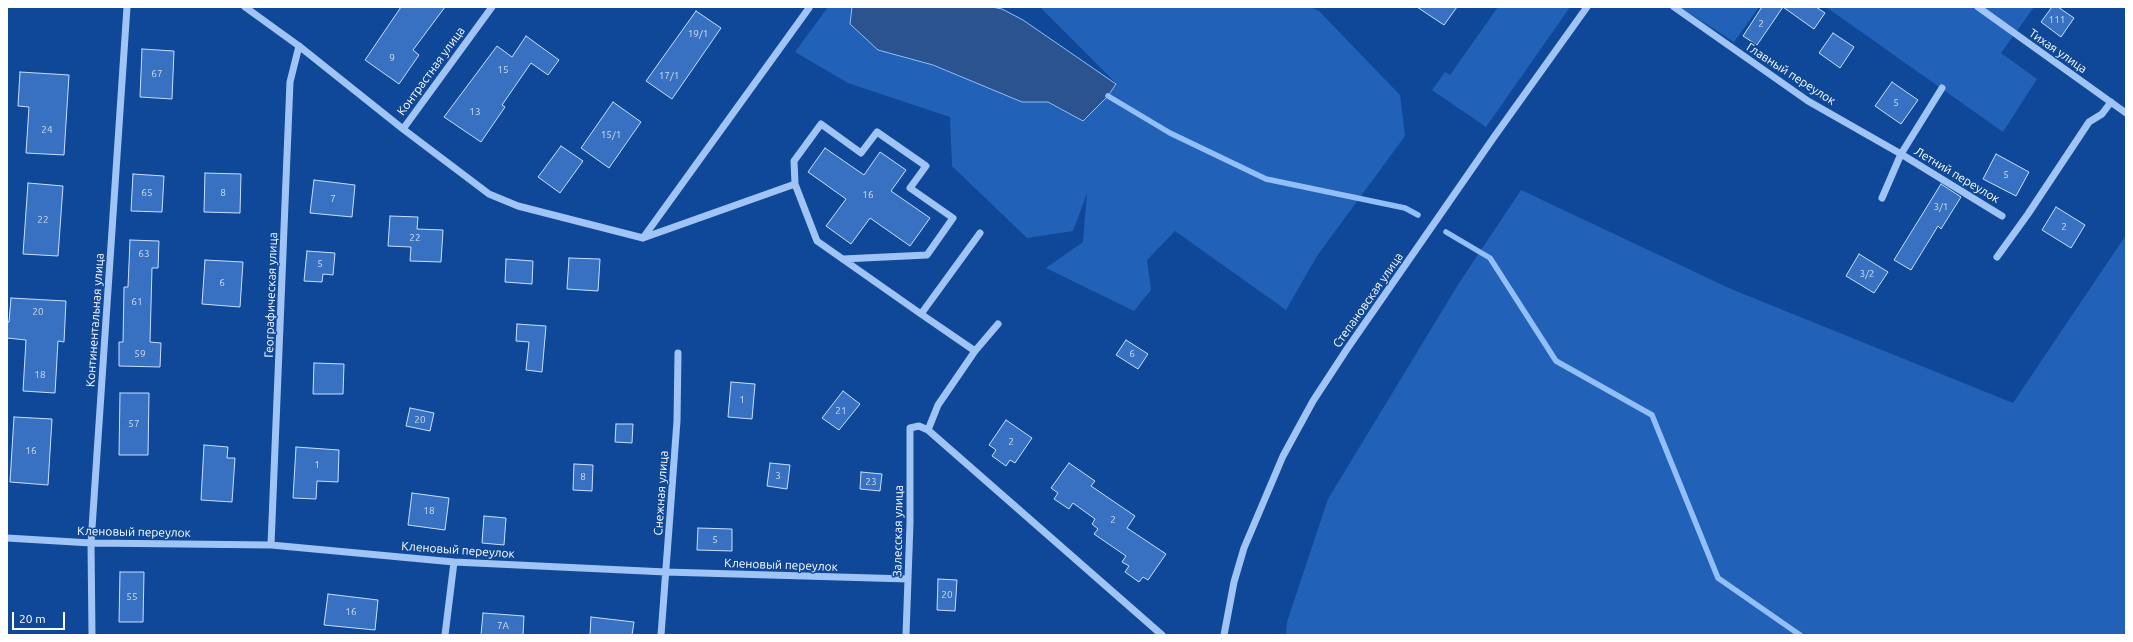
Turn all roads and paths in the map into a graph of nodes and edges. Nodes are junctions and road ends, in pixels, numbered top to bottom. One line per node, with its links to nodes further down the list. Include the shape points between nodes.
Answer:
1 (127, 7): 27 (street, Континентальная улица)
2 (245, 7): 8 (street)
3 (492, 7): 12 (street, Контрастная улица)
4 (1587, 7): 37 (street, Степановская улица, via 1346,349 1313,401 1283,456 1244,548 1234,582)
5 (1674, 7): 13 (street, Главный переулок, via 1808,101)
6 (1978, 7): 10 (street, Тихая улица)
7 (808, 8): 18 (street)
8 (299, 46): 12 (street); 28 (street, Географическая улица, via 290,82)
9 (1942, 88): 13 (street)
10 (2111, 102): 11 (street, Тихая улица); 19 (street, via 2102,114 2090,122)
11 (2126, 113)
12 (403, 129): 18 (street, via 489,194 518,206)
13 (1901, 154): 15 (street); 16 (street, Летний переулок)
14 (796, 184): 18 (street); 20 (street, via 817,241); 20 (street, via 794,162 821,124 861,153 877,132 926,166 910,188 953,218 926,255)
15 (1882, 198)
16 (2002, 216)
17 (980, 234): 21 (street)
18 (643, 238)
19 (1997, 257)
20 (843, 259): 21 (street)
21 (921, 314): 23 (street)
22 (998, 324): 23 (street)
23 (974, 351): 25 (street, via 938,405)
24 (678, 353): 30 (street, Снежная улица)
25 (928, 430): 31 (street, Залесская улица, via 919,426 910,428); 36 (street)
26 (7, 538): 27 (street, Кленовый переулок)
27 (91, 543): 28 (street, Кленовый переулок); 32 (street, Континентальная улица)
28 (271, 545): 29 (street, Кленовый переулок)
29 (454, 562): 30 (street, Кленовый переулок); 33 (street)
30 (666, 572): 31 (street, Кленовый переулок); 34 (street, Снежная улица)
31 (908, 579): 35 (street, Залесская улица)
32 (92, 635)
33 (445, 635)
34 (661, 635)
35 (906, 635)
36 (1162, 635)
37 (1224, 635)

